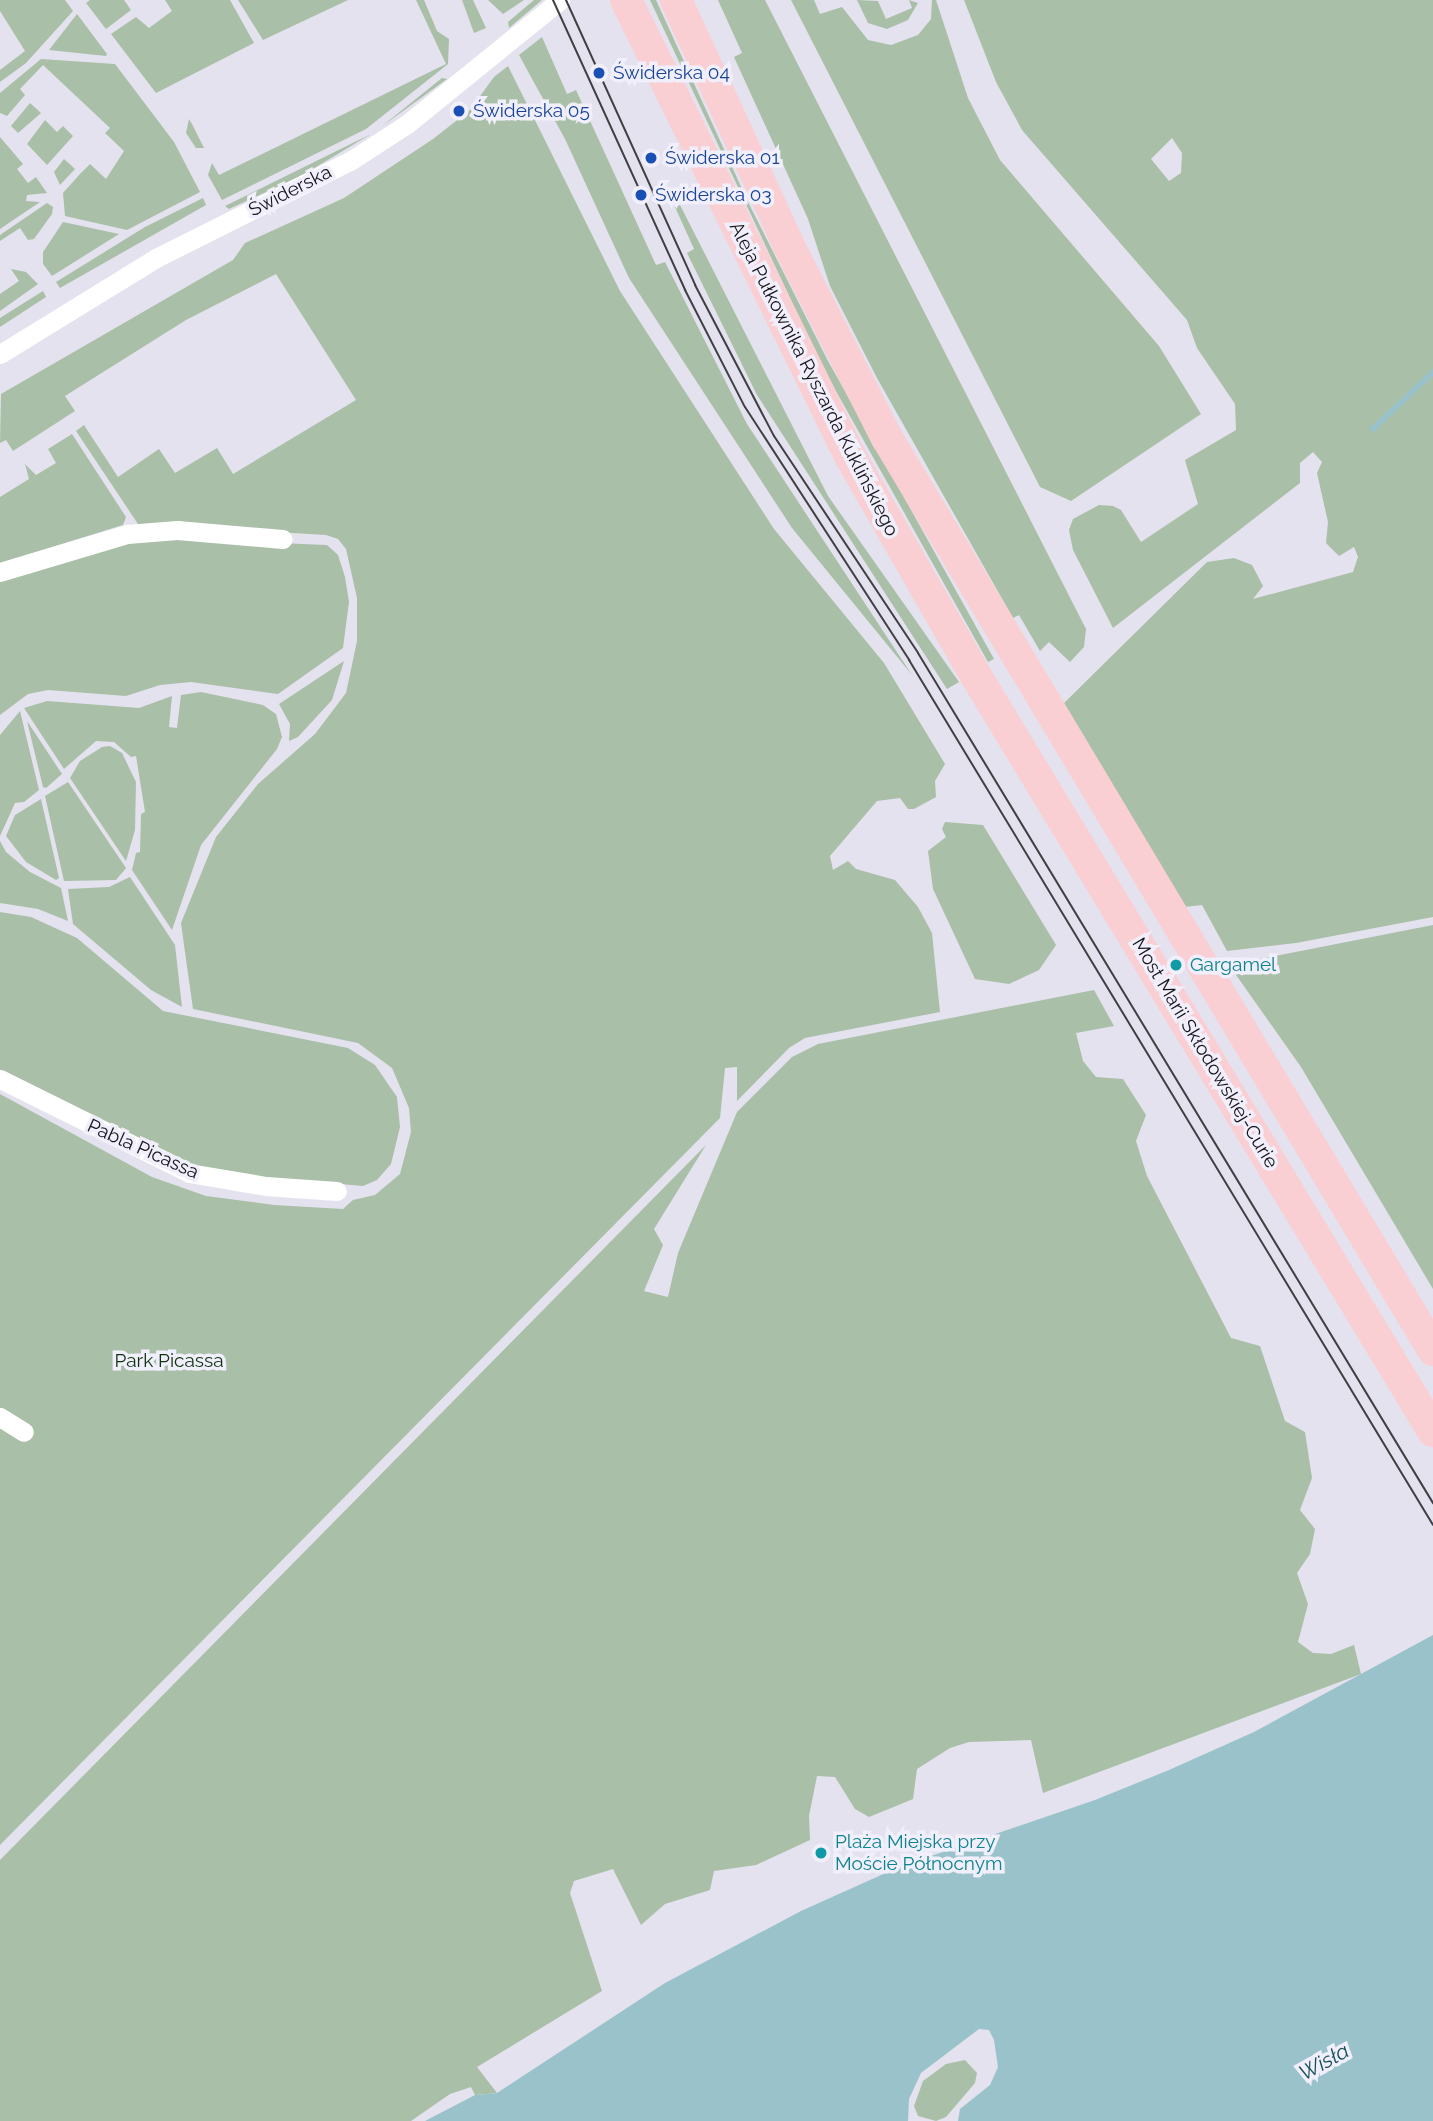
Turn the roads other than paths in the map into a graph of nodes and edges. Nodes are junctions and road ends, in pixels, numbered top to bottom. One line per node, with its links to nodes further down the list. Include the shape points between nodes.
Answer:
1 (560, 0): 4 (street, Świderska, via 407,124 349,161 156,258)
2 (626, 0): 7 (main road, Aleja Pułkownika Ryszarda Kuklińskiego, via 844,444)
3 (676, 0): 10 (main road, Aleja Pułkownika Ryszarda Kuklińskiego, via 789,246 887,438)
4 (0, 354)
5 (283, 539): 6 (street, via 177,530 127,534)
6 (0, 572)
7 (976, 676): 12 (main road, Most Marii Skłodowskiej-Curie)
8 (0, 1079): 9 (street, Pabla Picassa, via 190,1173 266,1186)
9 (337, 1191)
10 (1433, 1350)
11 (2, 1414): 13 (street)
12 (1433, 1431)
13 (24, 1432)

